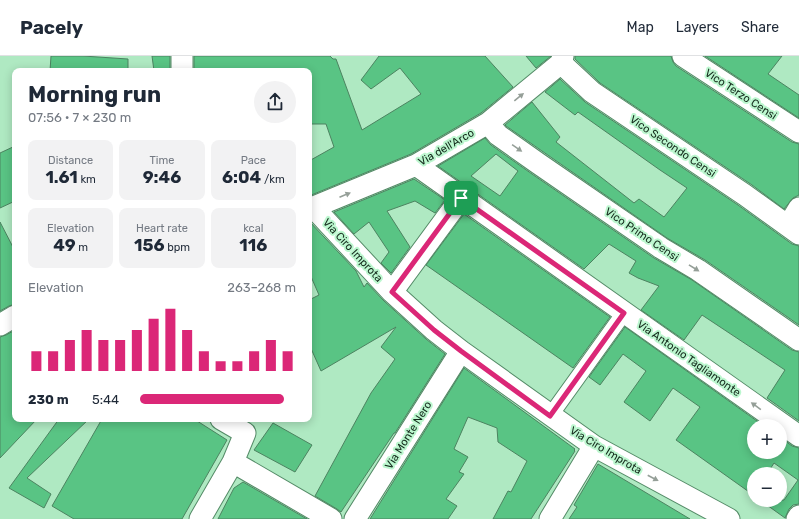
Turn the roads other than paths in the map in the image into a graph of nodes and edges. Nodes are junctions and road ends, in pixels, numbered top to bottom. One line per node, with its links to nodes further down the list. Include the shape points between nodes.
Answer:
1 (182, 56): 4 (street)
2 (691, 58): 6 (street, Vico Terzo Censi)
3 (562, 59): 5 (street, Via dell'Arco, one-way to 3); 11 (street, Vico Secondo Censi, via 592,92)
4 (182, 68)
5 (488, 123): 7 (street, Via dell'Arco); 16 (street, Vico Primo Censi, one-way to 16, via 498,135 539,164)
6 (799, 132)
7 (416, 165): 8 (street, Via Antonio Tagliamonte); 10 (street, Via dell'Arco, one-way to 7)
8 (461, 198): 12 (street); 13 (street, Via Antonio Tagliamonte)
9 (799, 208): 11 (street, Vico Secondo Censi)
10 (312, 209): 12 (street, Via Ciro Improta)
11 (793, 230)
12 (392, 292): 17 (street, Via Ciro Improta)
13 (624, 313): 18 (street); 20 (street, Via Antonio Tagliamonte, one-way to 13)
14 (12, 318): 15 (street)
15 (0, 326)
16 (799, 340)
17 (461, 351): 18 (street, Via Ciro Improta); 26 (street, Via Monte Nero)
18 (550, 416): 21 (street, Via Ciro Improta)
19 (226, 422): 22 (street, via 245,433)
20 (799, 436)
21 (594, 446): 27 (street); 28 (street, Via Ciro Improta, one-way to 28)
22 (233, 462): 24 (street); 25 (street)
23 (799, 516): 29 (street)
24 (200, 519)
25 (331, 519)
26 (355, 519)
27 (550, 519)
28 (729, 519)
29 (797, 519)

